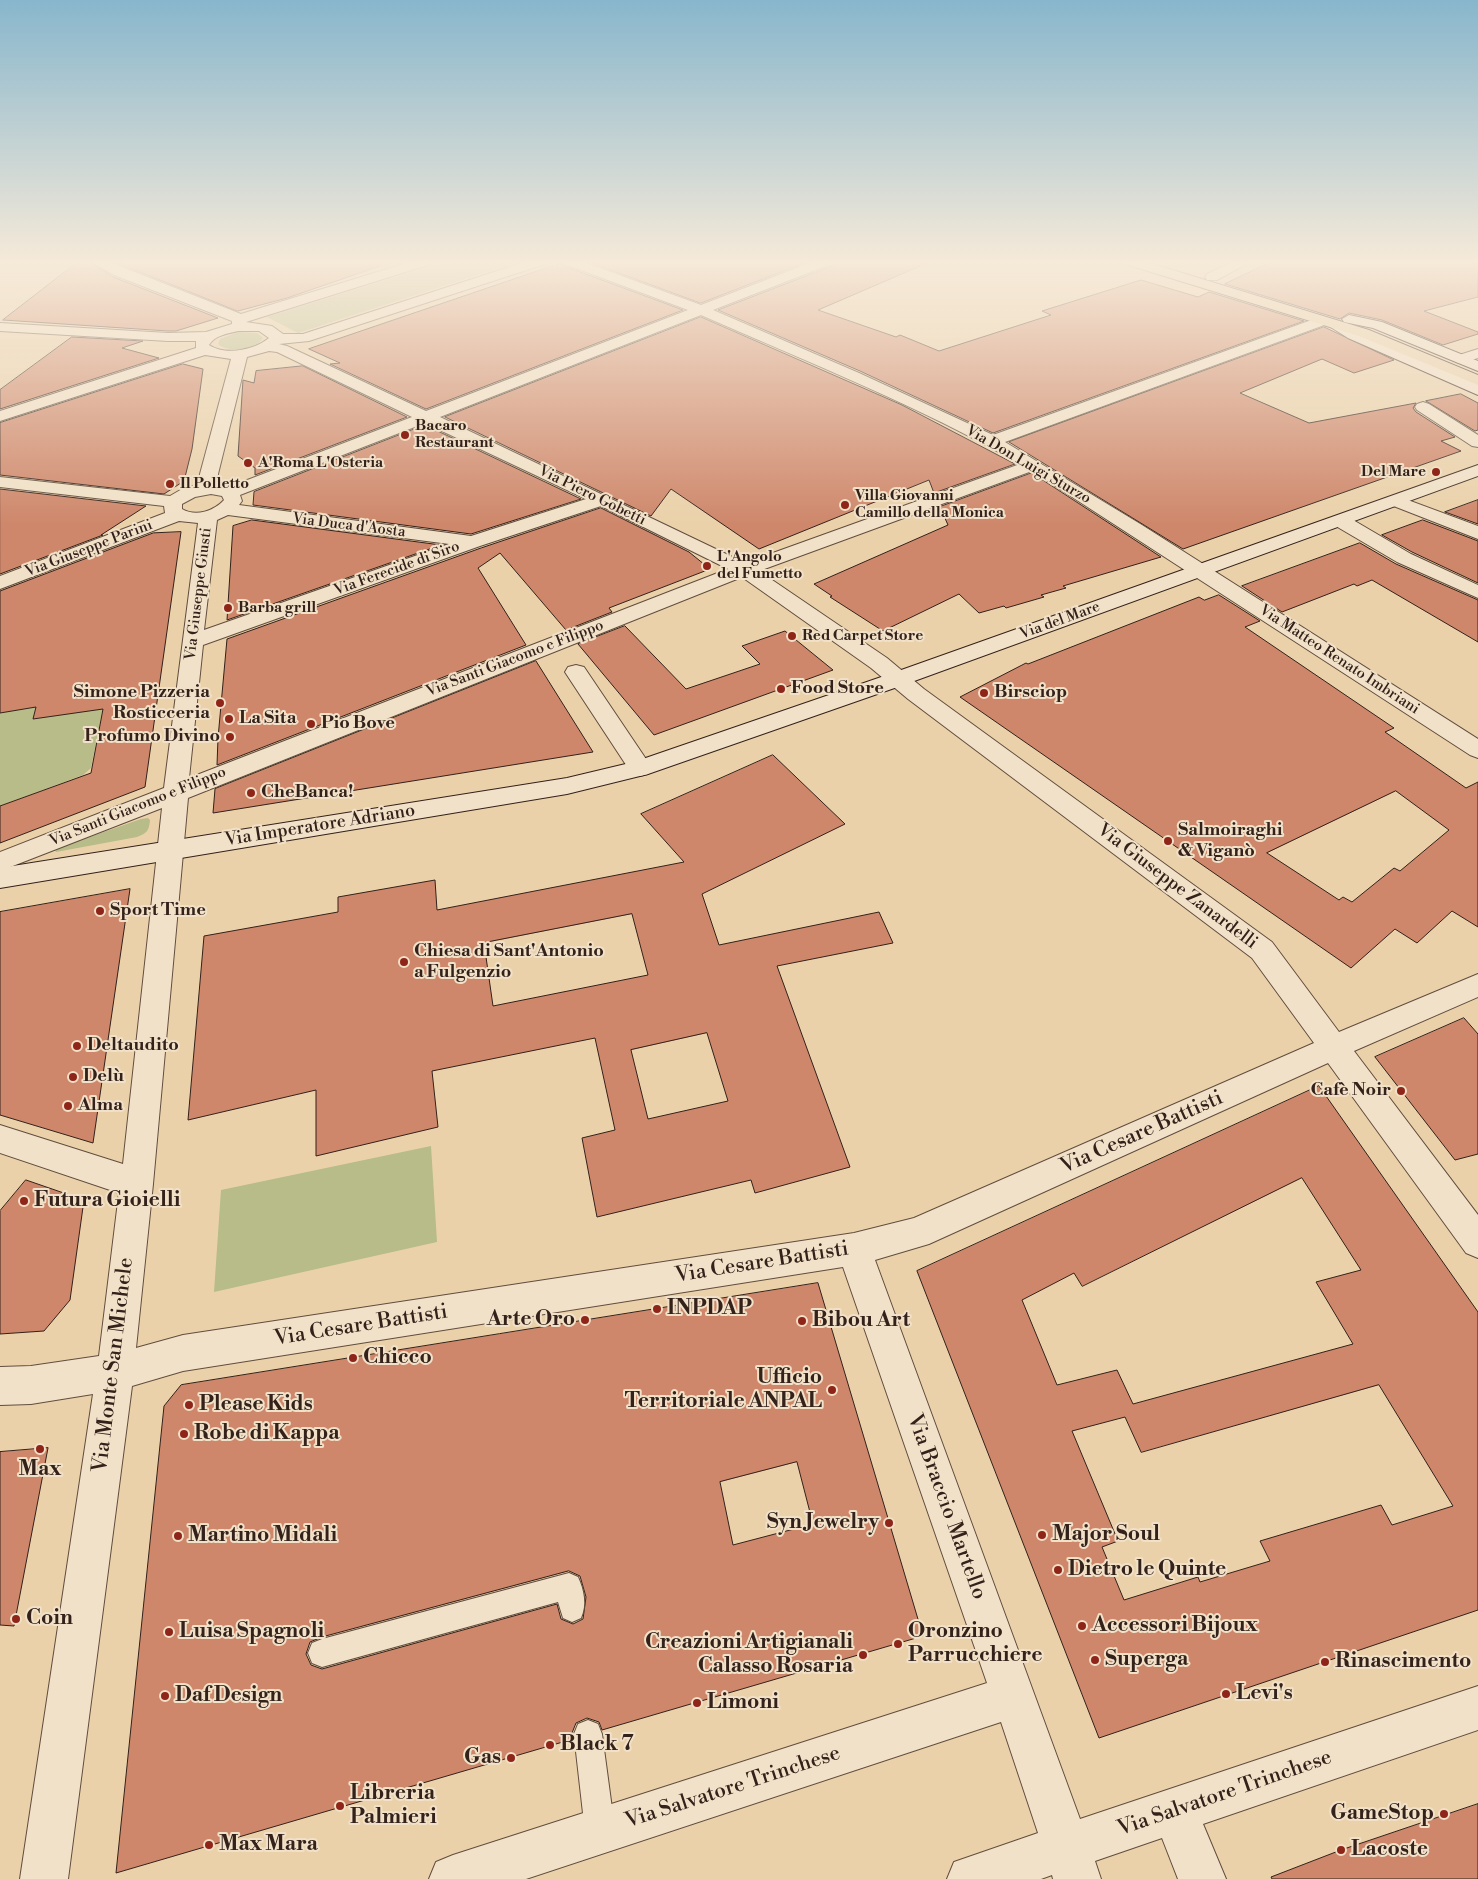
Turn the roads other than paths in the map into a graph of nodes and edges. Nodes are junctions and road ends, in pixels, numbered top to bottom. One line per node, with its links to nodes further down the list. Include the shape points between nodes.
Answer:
1 (191, 349): 20 (street)
2 (213, 349): 13 (street, via 219,354)
3 (254, 349): 13 (street)
4 (282, 349): 21 (street, Via Piero Gobetti)
5 (602, 349): 21 (street)
6 (791, 349): 22 (street, Via Don Luigi Sturzo)
7 (1259, 349): 22 (street)
8 (1384, 349): 18 (street)
9 (1402, 349): 17 (main road)
10 (1409, 349): 16 (main road)
11 (1436, 349): 14 (street)
12 (1478, 353): 14 (street)
13 (240, 354): 27 (street)
14 (1461, 359): 15 (street)
15 (1478, 366)
16 (1478, 374)
17 (1478, 380)
18 (1478, 390)
19 (1423, 407): 23 (street)
20 (0, 416)
21 (427, 417): 28 (street, Via Piero Gobetti); 30 (street)
22 (992, 441): 24 (street, Via Don Luigi Sturzo)
23 (1478, 442)
24 (1034, 465): 35 (street, Via Santi Giacomo e Filippo); 36 (street, Via Don Luigi Sturzo)
25 (1478, 470): 29 (street, Via del Mare)
26 (0, 482): 31 (street, Via Duca d'Aosta)
27 (208, 489): 30 (street, Via Duca d'Aosta, via 224,490); 31 (street, Via Duca d'Aosta, via 188,493)
28 (602, 500): 34 (street, Via Ferecide di Siro); 35 (street, Via Piero Gobetti)
29 (1397, 501): 32 (street, Via del Mare); 33 (street)
30 (221, 506): 31 (street, Via Duca d'Aosta, via 191,518); 34 (street, Via Duca d'Aosta); 39 (street, Via Giuseppe Giusti)
31 (176, 508): 37 (street, Via Giuseppe Parini)
32 (1341, 521): 36 (street, Via del Mare); 38 (street, via 1404,558)
33 (1478, 534)
34 (473, 542): 39 (street, Via Ferecide di Siro)
35 (744, 570): 41 (street, Via Piero Gobetti); 44 (street, Via Santi Giacomo e Filippo)
36 (1201, 571): 41 (street, Via del Mare); 42 (street, Via Matteo Renato Imbriani)
37 (0, 582)
38 (1478, 592)
39 (193, 641): 44 (street, Via Giuseppe Giusti)
40 (576, 672): 43 (street)
41 (898, 679): 43 (street, Via del Mare); 49 (street, Via Giuseppe Zanardelli, via 1262,950)
42 (1478, 750)
43 (640, 768): 45 (street, Via Imperatore Adriano, via 567,786)
44 (175, 792): 45 (street, Via Giuseppe Giusti); 46 (street, Via Santi Giacomo e Filippo)
45 (170, 850): 47 (street, Via Imperatore Adriano); 51 (street, Via Monte San Michele)
46 (0, 862)
47 (0, 878)
48 (1478, 985): 49 (street, Via Cesare Battisti)
49 (1334, 1047): 52 (street, Via Giuseppe Zanardelli); 53 (street, Via Cesare Battisti, via 917,1233)
50 (0, 1139): 51 (street)
51 (137, 1184): 54 (street, Via Monte San Michele)
52 (1478, 1242)
53 (854, 1249): 54 (street, Via Cesare Battisti, via 183,1353); 58 (street, Via Braccio Martello)
54 (114, 1372): 55 (street, Via Cesare Battisti); 64 (street, Via Monte San Michele)
55 (0, 1386)
56 (572, 1610): 57 (lane, via 569,1586)
57 (322, 1653)
58 (1014, 1696): 62 (street, Via Salvatore Trinchese); 63 (street, Via Braccio Martello)
59 (1478, 1708): 61 (street, Via Salvatore Trinchese)
60 (588, 1734): 62 (lane)
61 (1174, 1811): 63 (street, Via Salvatore Trinchese); 67 (street)
62 (600, 1831): 65 (street, Via Salvatore Trinchese)
63 (1071, 1863): 66 (street, Via Salvatore Trinchese)
64 (44, 1879)
65 (452, 1879)
66 (971, 1879)
67 (1202, 1879)

